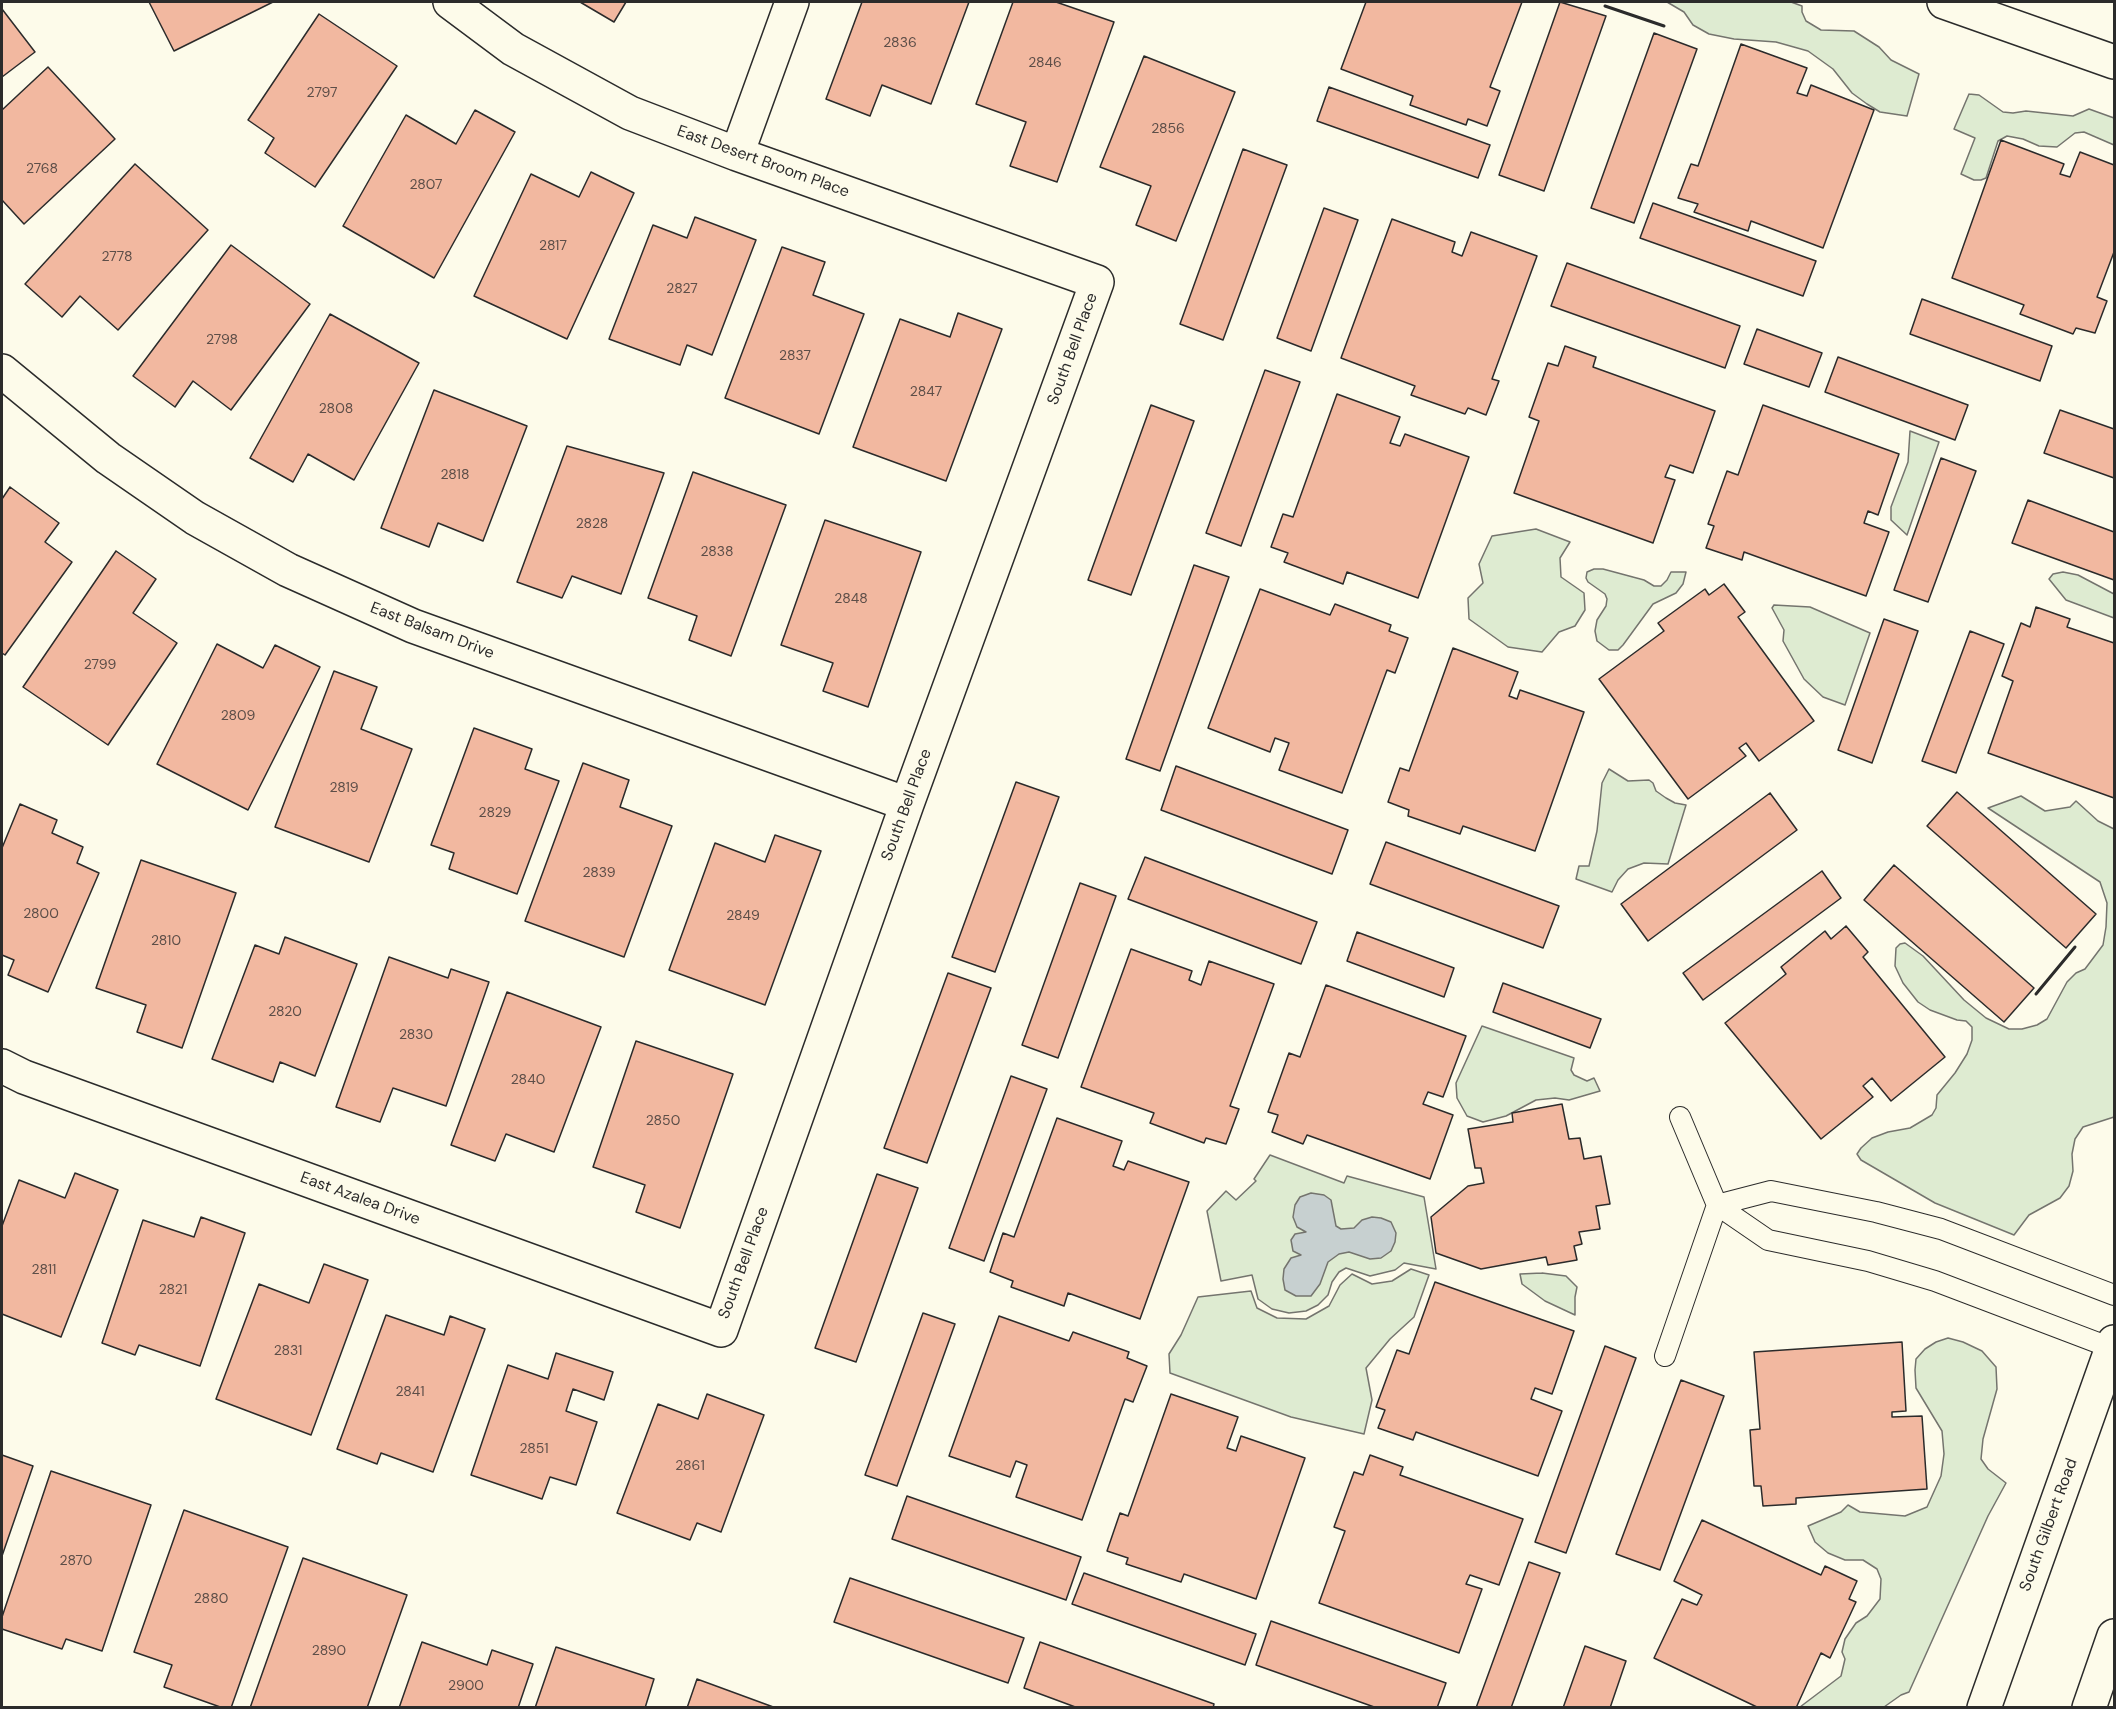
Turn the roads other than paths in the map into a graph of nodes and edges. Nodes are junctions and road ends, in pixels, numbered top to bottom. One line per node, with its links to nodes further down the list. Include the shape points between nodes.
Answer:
1 (450, 2): 5 (street, East Desert Broom Place, via 513,49 630,113)
2 (792, 2): 5 (street)
3 (1944, 2): 4 (street)
4 (2115, 62)
5 (737, 154): 6 (street, East Desert Broom Place)
6 (1097, 282): 8 (street, South Bell Place)
7 (2, 371): 8 (street, East Balsam Drive, via 108,458 195,518 288,570 413,626)
8 (908, 804): 13 (street, South Bell Place)
9 (2, 1066): 13 (street, East Azalea Drive)
10 (1680, 1117): 11 (lane)
11 (1717, 1205): 12 (lane, via 1771,1191 1876,1212 1941,1229); 14 (lane, via 1768,1240 1868,1261 1935,1281); 15 (lane)
12 (2115, 1295)
13 (720, 1330)
14 (2114, 1346): 17 (street, South Gilbert Road)
15 (1665, 1356)
16 (2115, 1636): 18 (street)
17 (1984, 1707)
18 (2089, 1707)

